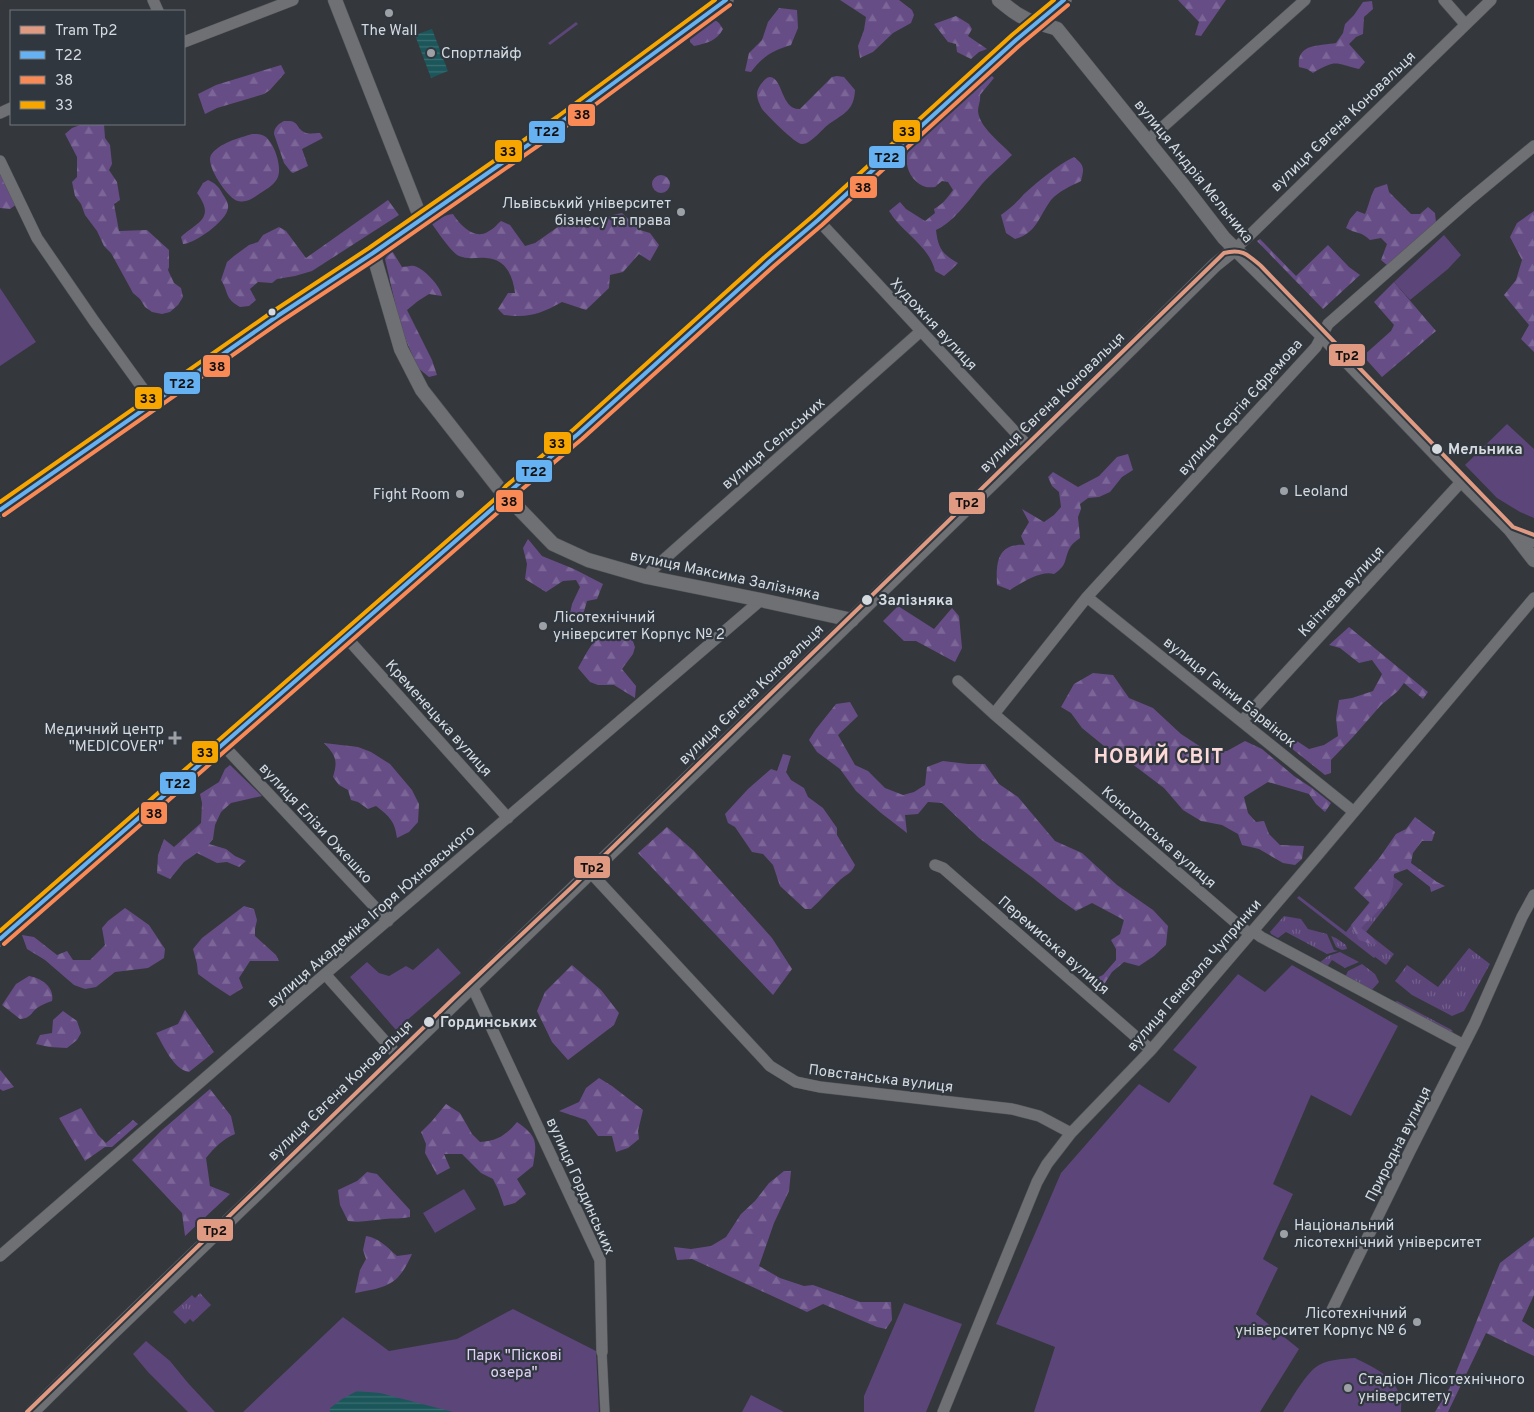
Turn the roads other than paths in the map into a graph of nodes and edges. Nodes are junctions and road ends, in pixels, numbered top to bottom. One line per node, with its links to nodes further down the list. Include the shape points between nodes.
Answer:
1 (293, 0): 11 (street)
2 (335, 0): 15 (street)
3 (726, 0): 15 (main road, via 561,122)
4 (999, 0): 9 (street, вулиця Андрія Мельника, via 1017,15)
5 (1064, 0): 9 (main road)
6 (1305, 0): 12 (street)
7 (1444, 0): 10 (street)
8 (1491, 0): 10 (street, вулиця Євгена Коновальця)
9 (1036, 23): 12 (street, вулиця Андрія Мельника, via 1057,29); 16 (main road)
10 (1465, 24): 17 (street, вулиця Євгена Коновальця)
11 (185, 42)
12 (1147, 141): 17 (street, вулиця Андрія Мельника)
13 (1534, 146): 20 (street, вулиця Сергія Єфремова, via 1328,324)
14 (0, 161): 21 (street, via 37,238)
15 (421, 219): 18 (main road)
16 (818, 220): 19 (street, Художня вулиця); 24 (main road)
17 (1235, 248): 20 (street, вулиця Андрія Мельника); 22 (street, вулиця Євгена Коновальця)
18 (373, 254): 21 (main road, via 276,317); 24 (street, вулиця Максима Залізняка, via 401,349 422,390)
19 (921, 331): 22 (street, Художня вулиця); 29 (street, вулиця Сельських)
20 (1322, 335): 23 (street, вулиця Андрія Мельника); 30 (street, вулиця Сергія Єфремова, via 1316,347)
21 (154, 404): 25 (main road)
22 (1029, 447): 33 (street, вулиця Євгена Коновальця)
23 (1462, 481): 26 (street, вулиця Андрія Мельника); 37 (street, Квітнева вулиця)
24 (505, 495): 29 (street, вулиця Максима Залізняка, via 553,544 588,560); 34 (main road)
25 (0, 510)
26 (1510, 529): 27 (street); 28 (street, вулиця Андрія Мельника)
27 (1534, 540)
28 (1534, 560)
29 (646, 577): 32 (street, вулиця Максима Залізняка)
30 (1087, 597): 36 (street, вулиця Сергія Єфремова); 37 (street, вулиця Ганни Барвінок)
31 (1534, 598): 39 (street, вулиця Генерала Чупринки)
32 (761, 600): 33 (street, вулиця Максима Залізняка); 40 (street, вулиця Академіка Ігоря Юхновського)
33 (852, 620): 42 (street, вулиця Євгена Коновальця)
34 (346, 637): 38 (main road); 40 (street, Кременецька вулиця)
35 (958, 681): 36 (street, Конотопська вулиця)
36 (994, 714): 45 (street, Конотопська вулиця, via 1242,928)
37 (1242, 721): 39 (street, вулиця Ганни Барвінок)
38 (223, 745): 44 (street, вулиця Елізи Ожешко); 46 (main road)
39 (1354, 812): 45 (street, вулиця Генерала Чупринки)
40 (508, 818): 44 (street, вулиця Академіка Ігоря Юхновського)
41 (935, 865): 50 (street, Перемиська вулиця)
42 (590, 872): 48 (street, вулиця Євгена Коновальця); 52 (street, Повстанська вулиця, via 770,1066 796,1082 1012,1109 1039,1116)
43 (1534, 895): 49 (street, Природна вулиця)
44 (388, 921): 47 (street, вулиця Академіка Ігоря Юхновського)
45 (1252, 933): 49 (street); 50 (street, вулиця Генерала Чупринки)
46 (0, 939)
47 (325, 974): 51 (street); 53 (street, вулиця Академіка Ігоря Юхновського)
48 (472, 986): 51 (street, вулиця Євгена Коновальця); 55 (street, вулиця Гординських, via 600,1260)
49 (1464, 1045): 54 (street, Природна вулиця)
50 (1151, 1050): 52 (street, вулиця Генерала Чупринки)
51 (398, 1056): 56 (street, вулиця Євгена Коновальця)
52 (1071, 1134): 58 (street, вулиця Генерала Чупринки, via 1037,1182)
53 (0, 1256)
54 (1332, 1310)
55 (602, 1352): 57 (street, вулиця Гординських)
56 (32, 1412)
57 (605, 1412)
58 (943, 1412)

